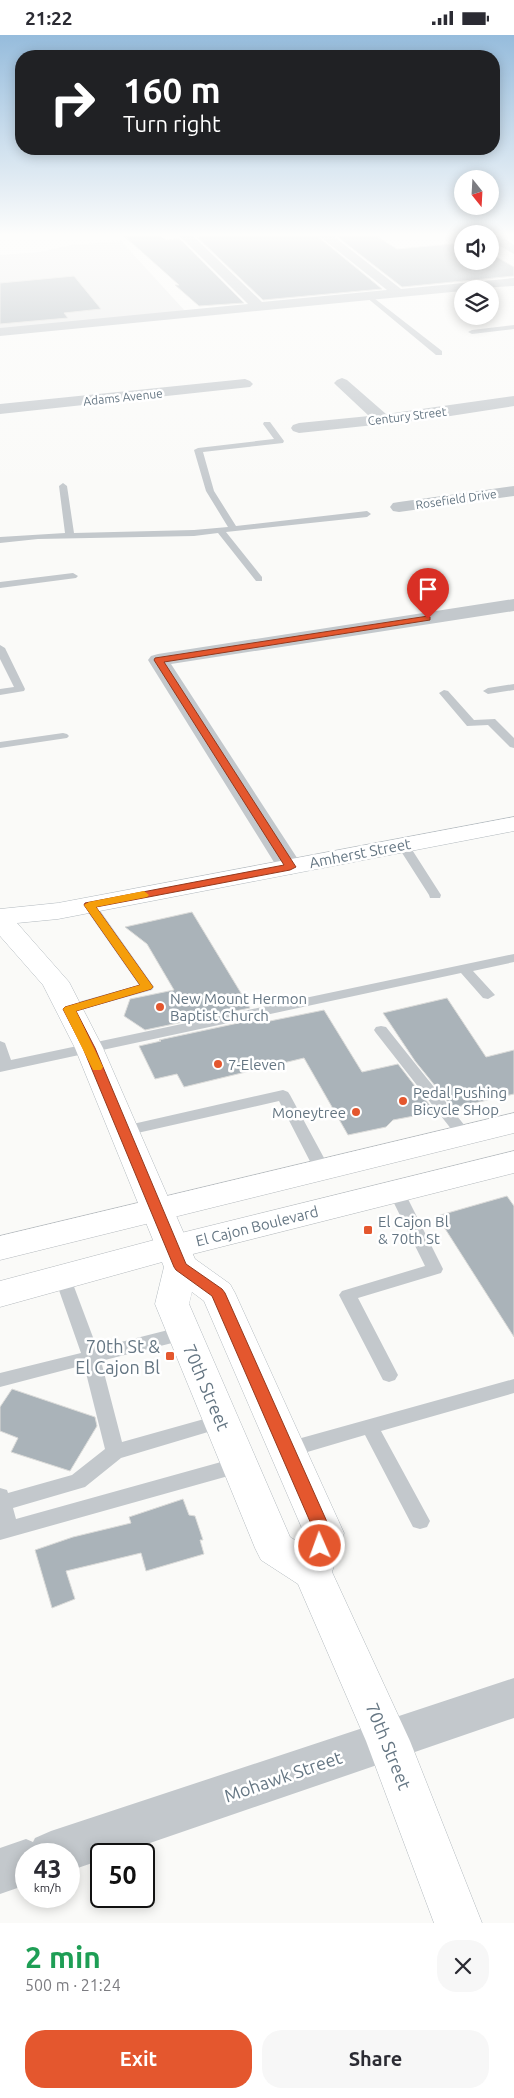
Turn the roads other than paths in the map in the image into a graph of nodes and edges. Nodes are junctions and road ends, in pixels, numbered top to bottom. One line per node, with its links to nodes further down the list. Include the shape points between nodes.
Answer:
1 (92, 323): 4 (street)
2 (402, 323): 6 (lane)
3 (514, 327): 5 (lane)
4 (0, 332)
5 (472, 332)
6 (439, 353)
7 (342, 383): 11 (street)
8 (246, 384): 10 (street, Adams Avenue)
9 (514, 401): 11 (street, Century Street)
10 (0, 409)
11 (382, 419): 13 (street, Century Street)
12 (267, 425): 18 (lane, via 280,441 198,450 210,491)
13 (299, 429)
14 (63, 487): 20 (lane)
15 (514, 491): 16 (street, Rosefield Drive)
16 (399, 507)
17 (367, 514): 18 (lane)
18 (233, 528): 19 (lane)
19 (220, 530): 20 (lane); 23 (lane)
20 (70, 535): 21 (lane)
21 (0, 540)
22 (73, 576): 24 (lane)
23 (259, 579)
24 (0, 585)
25 (514, 605): 36 (street, via 158,660)
26 (0, 648): 29 (lane, via 20,689)
27 (514, 687): 28 (lane)
28 (488, 691)
29 (0, 692)
30 (444, 693): 33 (lane, via 471,725 491,721)
31 (63, 736): 32 (lane)
32 (0, 745)
33 (514, 745)
34 (514, 824): 35 (main road, Amherst Street)
35 (403, 845): 36 (main road, Amherst Street); 37 (lane)
36 (290, 867): 38 (main road, Amherst Street)
37 (436, 895)
38 (89, 905): 39 (main road, Amherst Street); 43 (lane, via 147,987)
39 (0, 919): 43 (main road, via 55,982)
40 (514, 959): 41 (lane)
41 (464, 969): 42 (lane); 46 (lane)
42 (488, 995)
43 (69, 1009): 46 (main road)
44 (381, 1030): 50 (lane)
45 (0, 1046): 47 (lane)
46 (89, 1048): 47 (lane); 49 (main road)
47 (3, 1066)
48 (514, 1123): 50 (main road)
49 (124, 1131): 52 (lane, via 283,1095); 54 (main road)
50 (464, 1135): 52 (main road)
51 (514, 1162): 53 (main road, El Cajon Boulevard)
52 (322, 1169): 54 (main road)
53 (396, 1191): 56 (main road, El Cajon Boulevard); 61 (lane, via 435,1269 348,1295)
54 (156, 1210): 55 (main road); 56 (main road)
55 (0, 1247)
56 (177, 1257): 57 (main road, El Cajon Boulevard); 59 (main road, 70th Street, via 172,1304); 66 (main road, via 218,1293)
57 (62, 1276): 58 (main road, El Cajon Boulevard); 60 (lane)
58 (0, 1293)
59 (184, 1333): 60 (lane); 64 (main road, 70th Street)
60 (91, 1357): 62 (lane); 67 (lane)
61 (389, 1375)
62 (0, 1380)
63 (514, 1386): 65 (lane)
64 (222, 1421): 67 (lane); 68 (main road, 70th Street)
65 (370, 1427): 66 (lane); 70 (lane)
66 (287, 1450): 72 (main road, via 324,1533)
67 (115, 1452): 69 (lane, via 78,1481)
68 (240, 1464): 71 (lane); 72 (main road, 70th Street, via 275,1548)
69 (1, 1499): 71 (lane)
70 (420, 1521)
71 (5, 1531)
72 (312, 1572): 74 (main road, 70th Street)
73 (514, 1698): 74 (street, Mohawk Street)
74 (388, 1741): 75 (street, Mohawk Street); 78 (main road, 70th Street)
75 (80, 1844)
76 (15, 1866): 77 (street)
77 (0, 1871)
78 (458, 1923)

